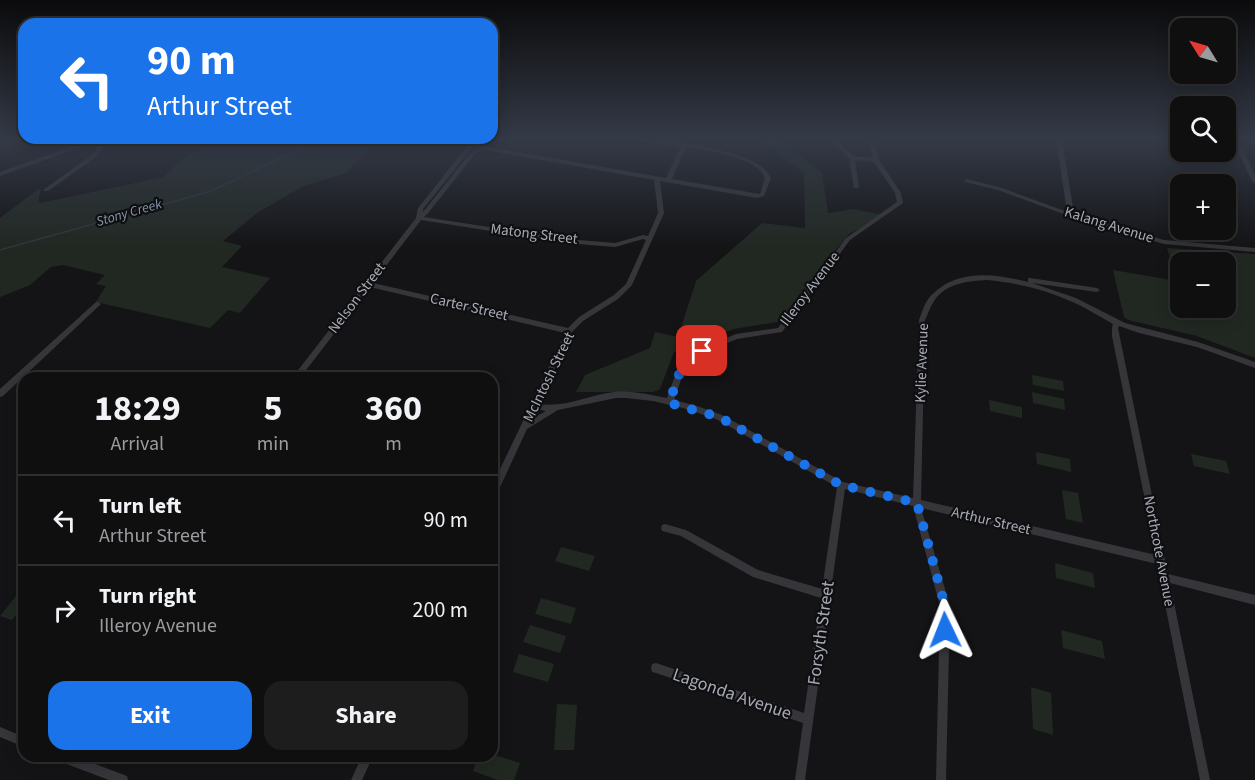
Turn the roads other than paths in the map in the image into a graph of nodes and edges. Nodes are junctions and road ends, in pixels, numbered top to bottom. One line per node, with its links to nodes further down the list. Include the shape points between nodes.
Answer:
1 (67, 175): 14 (street)
2 (447, 175): 16 (street, Nelson Street, via 420,209)
3 (455, 175): 16 (street, Nelson Street)
4 (642, 175): 10 (street, Nelson Street)
5 (671, 175): 11 (street)
6 (766, 175): 11 (street, via 762,195 757,196)
7 (854, 175): 13 (street)
8 (886, 175): 30 (street, Illeroy Avenue, via 900,203 848,239 780,330 736,337 685,358)
9 (1065, 175): 15 (street)
10 (657, 178): 11 (street); 17 (street, McIntosh Street, via 661,213)
11 (668, 181)
12 (967, 181): 15 (street, Kalang Avenue)
13 (856, 187)
14 (46, 190)
15 (1071, 215): 18 (street, Kalang Avenue, via 1164,242)
16 (419, 218): 17 (street, Matong Street, via 615,245 643,237); 20 (street, Nelson Street)
17 (649, 239): 24 (street, McIntosh Street, via 630,285)
18 (1255, 250)
19 (999, 278): 21 (street, Kylie Avenue); 23 (street, Kylie Avenue, via 1043,288); 36 (street, Kylie Avenue, via 958,281 937,293 924,313)
20 (368, 284): 24 (street, Carter Street); 27 (street, Nelson Street)
21 (1098, 291)
22 (98, 304): 26 (street)
23 (1117, 322): 25 (street, Kylie Avenue); 38 (street, Northcote Avenue, via 1115,328)
24 (569, 331): 31 (street, McIntosh Street)
25 (1255, 365)
26 (24, 372)
27 (301, 372)
28 (18, 377): 29 (street)
29 (0, 394)
30 (669, 403): 32 (street, Arthur Street, via 624,394); 35 (street, Arthur Street, via 719,417)
31 (534, 406): 32 (street, Arthur Street); 33 (street, McIntosh Street)
32 (556, 408): 33 (street, Arthur Street)
33 (524, 427): 34 (street, McIntosh Street)
34 (498, 482)
35 (841, 485): 36 (street, Arthur Street); 40 (street, Forsyth Street)
36 (917, 503): 38 (street, Arthur Street); 51 (street, Kylie Avenue, via 945,606)
37 (665, 528): 40 (street, via 683,533 756,573)
38 (1161, 561): 39 (street, Northcote Avenue)
39 (1164, 577): 41 (street); 52 (street, Northcote Avenue)
40 (826, 595): 43 (street, Forsyth Street)
41 (1255, 600)
42 (656, 668): 43 (street, Lagonda Avenue)
43 (808, 720): 50 (street, Forsyth Street)
44 (0, 732): 45 (street)
45 (18, 737)
46 (76, 762): 48 (street)
47 (365, 762): 49 (street)
48 (123, 780)
49 (356, 780)
50 (800, 780)
51 (942, 780)
52 (1205, 780)

